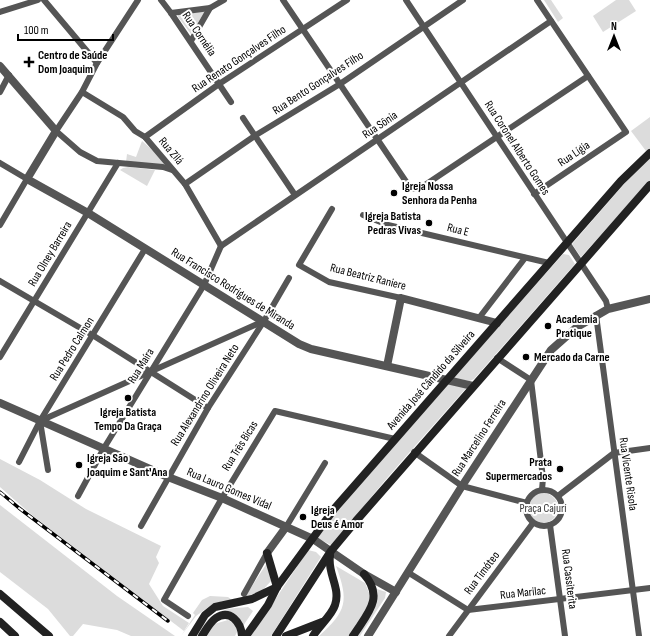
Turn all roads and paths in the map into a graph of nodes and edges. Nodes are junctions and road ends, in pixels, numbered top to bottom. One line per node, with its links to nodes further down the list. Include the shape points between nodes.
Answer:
1 (38, 0): 12 (street)
2 (44, 0): 18 (street)
3 (138, 0): 18 (street)
4 (161, 0): 13 (street, Rua Cornélia)
5 (224, 0): 11 (street)
6 (283, 0): 16 (street)
7 (347, 0): 16 (street, Rua Renato Gonçalves Filho)
8 (406, 0): 15 (street, Rua Coronel Alberto Gomes)
9 (463, 0): 15 (street, Rua Bento Gonçalves Filho)
10 (538, 0): 14 (street)
11 (210, 8): 13 (street); 17 (street)
12 (0, 12)
13 (171, 13): 17 (street, Rua Cornélia)
14 (551, 21): 21 (street); 22 (street, Rua Sônia)
15 (423, 26): 22 (street, Rua Coronel Alberto Gomes); 24 (street, Rua Bento Gonçalves Filho)
16 (303, 30): 23 (street, Rua Renato Gonçalves Filho); 24 (street)
17 (191, 42): 23 (street, Rua Cornélia)
18 (97, 63): 26 (street)
19 (0, 66): 20 (street)
20 (10, 75): 25 (street); 29 (street)
21 (588, 76): 32 (street); 41 (street, Rua Lígia, via 626,132)
22 (460, 83): 32 (street, Rua Coronel Alberto Gomes); 33 (street, Rua Sônia)
23 (219, 84): 27 (street, Rua Cornélia); 31 (street, Rua Renato Gonçalves Filho)
24 (340, 84): 30 (street, Rua Bento Gonçalves Filho); 33 (street)
25 (0, 92)
26 (82, 92): 29 (street); 31 (street, Rua Zilá, via 123,117)
27 (231, 102)
28 (243, 118): 30 (street)
29 (56, 131): 36 (street, via 92,159); 38 (street)
30 (256, 136): 39 (street, Rua Bento Gonçalves Filho); 42 (street)
31 (145, 137): 37 (street, Rua Zilá)
32 (497, 137): 33 (street, via 419,189 409,186); 41 (street, Rua Coronel Alberto Gomes)
33 (378, 140): 42 (street, Rua Sônia)
34 (650, 153): 47 (main road, Avenida José Cândido da Silveira, via 621,181)
35 (0, 163): 38 (street, Rua Francisco Rodrigues de Miranda)
36 (118, 163): 37 (street); 44 (street, Rua Olney Barreira)
37 (172, 170): 39 (street, Rua Zilá)
38 (27, 179): 44 (street, Rua Francisco Rodrigues de Miranda); 46 (street)
39 (185, 184): 48 (street, Rua Zilá)
40 (650, 185): 52 (main road)
41 (534, 194): 47 (street, Rua Coronel Alberto Gomes)
42 (295, 195): 48 (street, Rua Sônia)
43 (332, 209): 56 (street, Rua Beatriz Raniere, via 299,264 329,282)
44 (88, 213): 49 (street, Rua Francisco Rodrigues de Miranda); 58 (street, Rua Olney Barreira)
45 (363, 215): 50 (street, Rua E, via 388,225)
46 (0, 225)
47 (567, 243): 51 (main road, Avenida José Cândido da Silveira); 52 (street, Rua Coronel Alberto Gomes)
48 (221, 246): 55 (street, Rua Maíra)
49 (145, 249): 55 (street, Rua Francisco Rodrigues de Miranda); 64 (street, Rua Pedro Calmon)
50 (525, 258): 51 (street, Rua E); 61 (street)
51 (549, 263): 63 (main road, Avenida José Cândido da Silveira)
52 (580, 263): 59 (street, Rua Coronel Alberto Gomes, via 606,301); 66 (main road)
53 (289, 278): 62 (street, Rua Alexandrino Oliveira Neto)
54 (0, 281): 58 (street)
55 (204, 285): 62 (street, Rua Francisco Rodrigues de Miranda); 68 (street, Rua Maíra)
56 (401, 298): 61 (street, Rua Beatriz Raniere); 67 (street)
57 (650, 299): 59 (street, Rua Marcelino Ferreira)
58 (35, 300): 64 (street); 65 (street, Rua Olney Barreira)
59 (608, 309): 60 (street, Rua Marcelino Ferreira)
60 (596, 315): 70 (street, Rua Marcelino Ferreira, via 559,341); 79 (street, Rua Vicente Risola)
61 (479, 318): 63 (street, Rua Beatriz Raniere)
62 (264, 321): 67 (street, Rua Francisco Rodrigues de Miranda, via 311,349); 68 (street); 73 (street, Rua Alexandrino Oliveira Neto)
63 (497, 323): 69 (main road, Avenida José Cândido da Silveira)
64 (94, 336): 68 (street); 74 (street, Rua Pedro Calmon)
65 (0, 357)
66 (497, 358): 70 (street); 71 (main road)
67 (387, 366): 69 (street, Rua Francisco Rodrigues de Miranda)
68 (149, 373): 73 (street); 74 (street); 76 (street, Rua Maíra)
69 (447, 380): 71 (street, Rua Francisco Rodrigues de Miranda); 75 (main road, Avenida José Cândido da Silveira)
70 (531, 380): 84 (street, Rua Marcelino Ferreira); 85 (street)
71 (473, 386): 78 (main road)
72 (0, 403): 74 (street, Rua Lauro Gomes Vidal)
73 (208, 408): 83 (street, Rua Alexandrino Oliveira Neto)
74 (40, 421): 76 (street, Rua Lauro Gomes Vidal); 80 (street, Rua Pedro Calmon); 82 (street)
75 (395, 439): 88 (street, Rua Três Bicas, via 275,411); 94 (main road, Avenida José Cândido da Silveira, via 335,508)
76 (104, 448): 83 (street, Rua Lauro Gomes Vidal); 86 (street, Rua Maíra)
77 (650, 448): 79 (street)
78 (414, 452): 84 (street); 95 (main road)
79 (614, 453): 87 (street); 101 (street, Rua Vicente Risola)
80 (19, 462)
81 (325, 463): 93 (street)
82 (48, 470)
83 (168, 477): 88 (street, Rua Lauro Gomes Vidal); 92 (street, Rua Alexandrino Oliveira Neto)
84 (462, 486): 89 (street); 97 (street, Rua Marcelino Ferreira)
85 (542, 490): 87 (street, via 548,490); 89 (street, via 532,494)
86 (78, 496)
87 (558, 496): 91 (street, via 562,505 561,515)
88 (222, 498): 93 (street, Rua Lauro Gomes Vidal); 107 (street, Rua Três Bicas, via 164,600)
89 (527, 503): 90 (street, via 527,514)
90 (533, 523): 91 (street, via 541,526); 106 (street, Rua Timóteo)
91 (550, 525): 105 (street, Rua Cassiterita)
92 (141, 526)
93 (286, 527): 94 (street, Rua Lauro Gomes Vidal); 96 (street)
94 (313, 539): 95 (street, Rua Lauro Gomes Vidal); 99 (main road, Avenida José Cândido da Silveira)
95 (331, 552): 98 (street, Rua Lauro Gomes Vidal); 109 (main road, via 328,564 336,597 332,612); 116 (main road)
96 (267, 553): 99 (main road); 104 (street)
97 (408, 573): 102 (street, Rua Marcelino Ferreira); 106 (street)
98 (364, 574): 102 (street, Rua Lauro Gomes Vidal); 119 (main road, via 374,589 374,599)
99 (277, 587): 112 (main road, via 252,599 215,607 205,615); 115 (main road, Avenida José Cândido da Silveira, via 268,605)
100 (650, 588): 101 (street, Rua Marilac)
101 (632, 590): 105 (street, Rua Marilac); 123 (street, Rua Vicente Risola)
102 (396, 592): 120 (street, Rua Marcelino Ferreira)
103 (0, 594): 111 (main road)
104 (244, 594)
105 (560, 600): 106 (street, Rua Marilac); 122 (street, Rua Cassiterita)
106 (468, 610): 121 (street, Rua Timóteo)
107 (188, 616)
108 (0, 622): 110 (main road)
109 (322, 622): 117 (main road); 118 (main road)
110 (15, 636)
111 (49, 636)
112 (192, 636)
113 (202, 636): 114 (main road, via 212,621 226,615 235,618)
114 (242, 636)
115 (246, 636)
116 (276, 636)
117 (286, 636)
118 (313, 636)
119 (353, 636)
120 (368, 636)
121 (448, 636)
122 (565, 636)
123 (639, 636)

